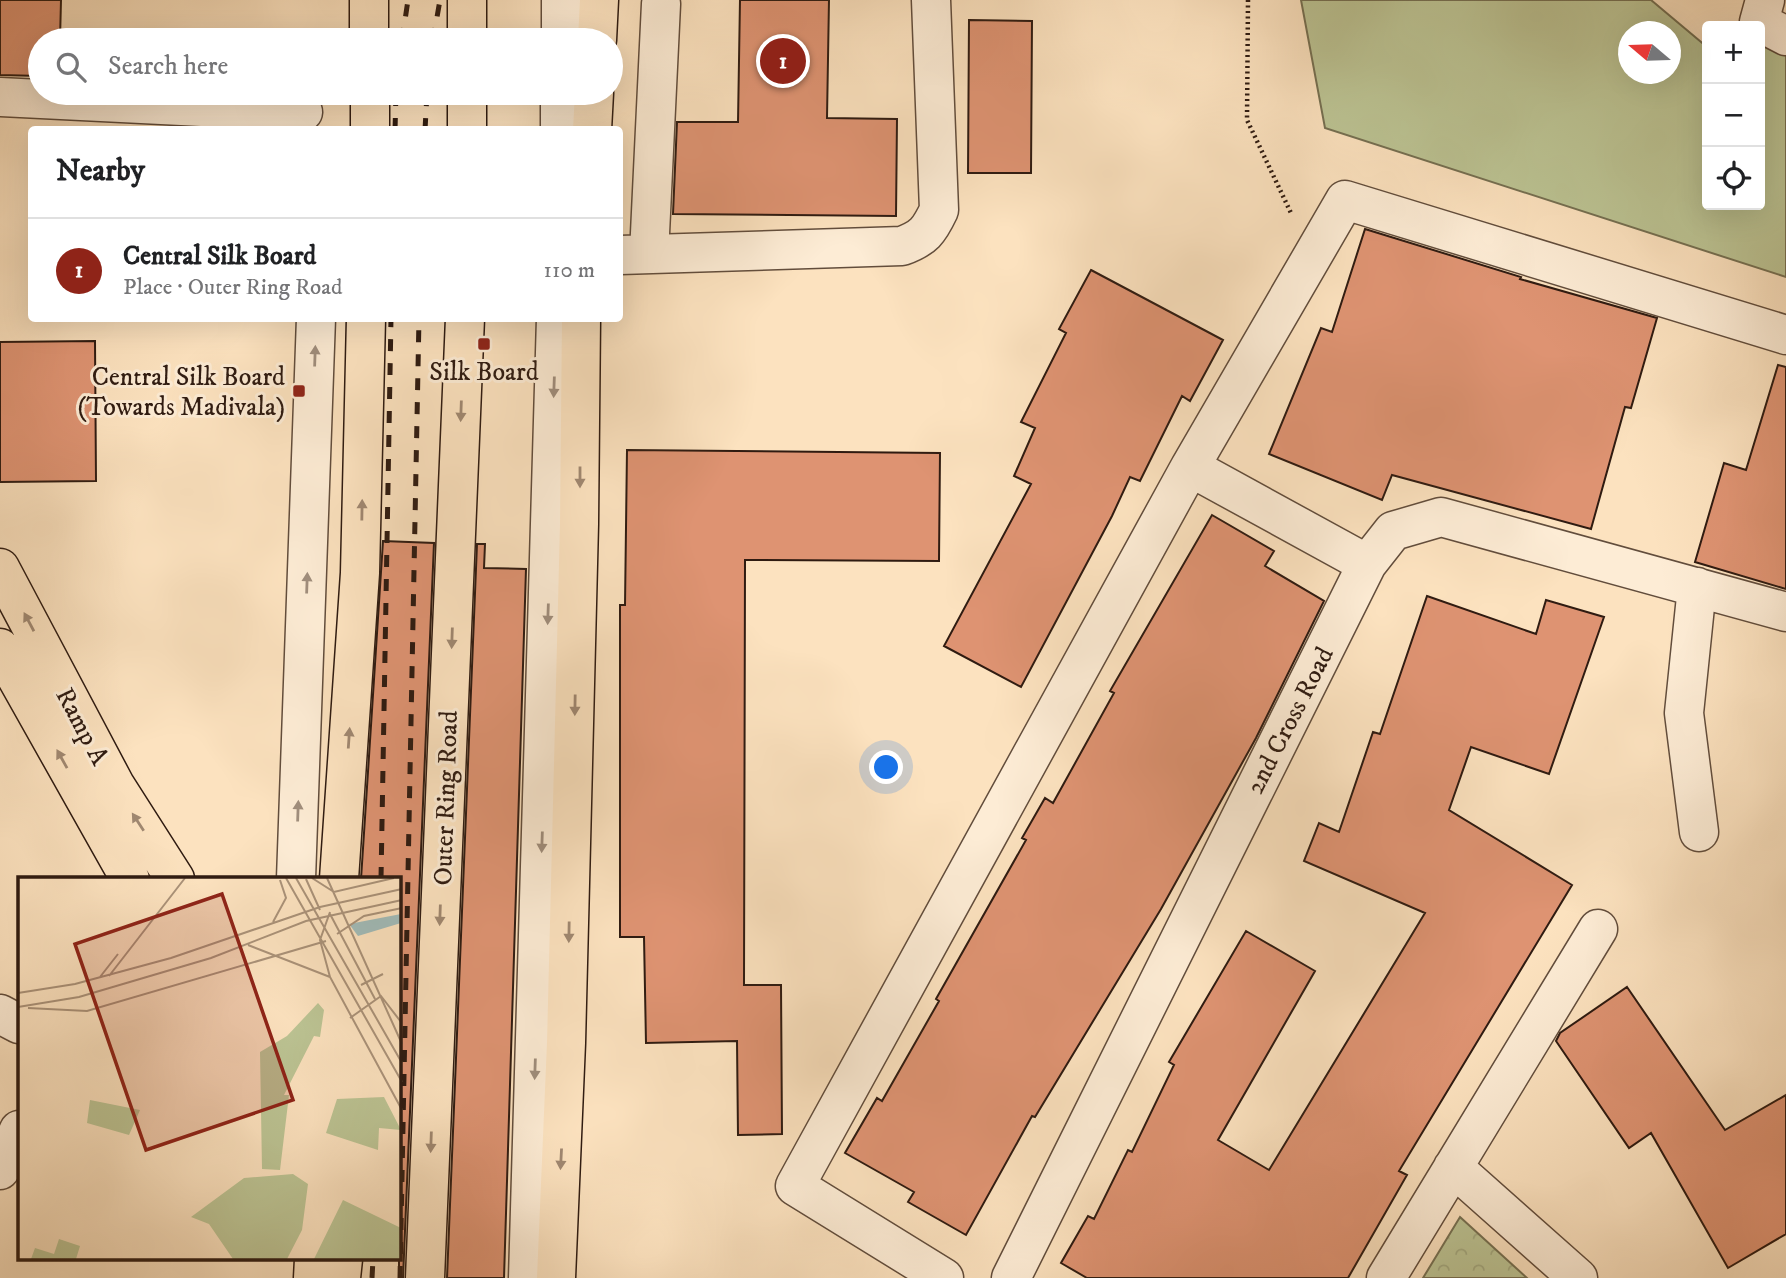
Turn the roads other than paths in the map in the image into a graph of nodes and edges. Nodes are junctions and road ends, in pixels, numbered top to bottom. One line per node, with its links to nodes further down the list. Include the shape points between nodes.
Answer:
1 (369, 0): 8 (main road)
2 (467, 0): 9 (main road)
3 (561, 0): 10 (street)
4 (598, 0): 11 (main road)
5 (931, 0): 25 (street, via 939,210 920,239 902,246)
6 (1765, 0): 12 (street, via 1759,22)
7 (661, 4): 25 (street)
8 (369, 28)
9 (467, 28)
10 (561, 28)
11 (597, 28)
12 (1786, 36)
13 (0, 97): 14 (street)
14 (28, 98)
15 (162, 105): 20 (street)
16 (370, 105): 21 (main road)
17 (467, 105): 22 (main road)
18 (560, 105): 23 (street)
19 (593, 105): 24 (main road)
20 (303, 112)
21 (370, 126)
22 (467, 126)
23 (559, 126)
24 (592, 126)
25 (634, 255)
26 (317, 322): 41 (street, one-way to 26)
27 (366, 322): 42 (main road, one-way to 27, via 360,572)
28 (465, 322): 49 (main road, Outer Ring Road, one-way to 49)
29 (556, 322): 50 (street, one-way to 50)
30 (581, 322): 51 (main road, one-way to 51, via 566,1043)
31 (1786, 335): 32 (street, via 1345,200)
32 (1190, 467): 33 (street); 52 (street, via 795,1186)
33 (1367, 564): 35 (street, 2nd Cross Road, via 1393,531 1441,517); 53 (street, 2nd Cross Road)
34 (0, 568): 40 (main road, Ramp A, one-way to 34, via 114,785)
35 (1697, 587): 36 (street, 2nd Cross Road); 38 (street, via 1684,713)
36 (1786, 612)
37 (0, 648): 39 (main road, one-way to 37)
38 (1699, 832)
39 (124, 870)
40 (174, 877)
41 (296, 877)
42 (339, 877)
43 (1598, 929): 47 (street)
44 (0, 1014): 45 (street)
45 (18, 1023)
46 (18, 1132): 48 (street)
47 (1453, 1167): 54 (street); 55 (street)
48 (0, 1170)
49 (425, 1278)
50 (528, 1278)
51 (556, 1278)
52 (944, 1278)
53 (1011, 1278)
54 (1386, 1278)
55 (1578, 1278)

